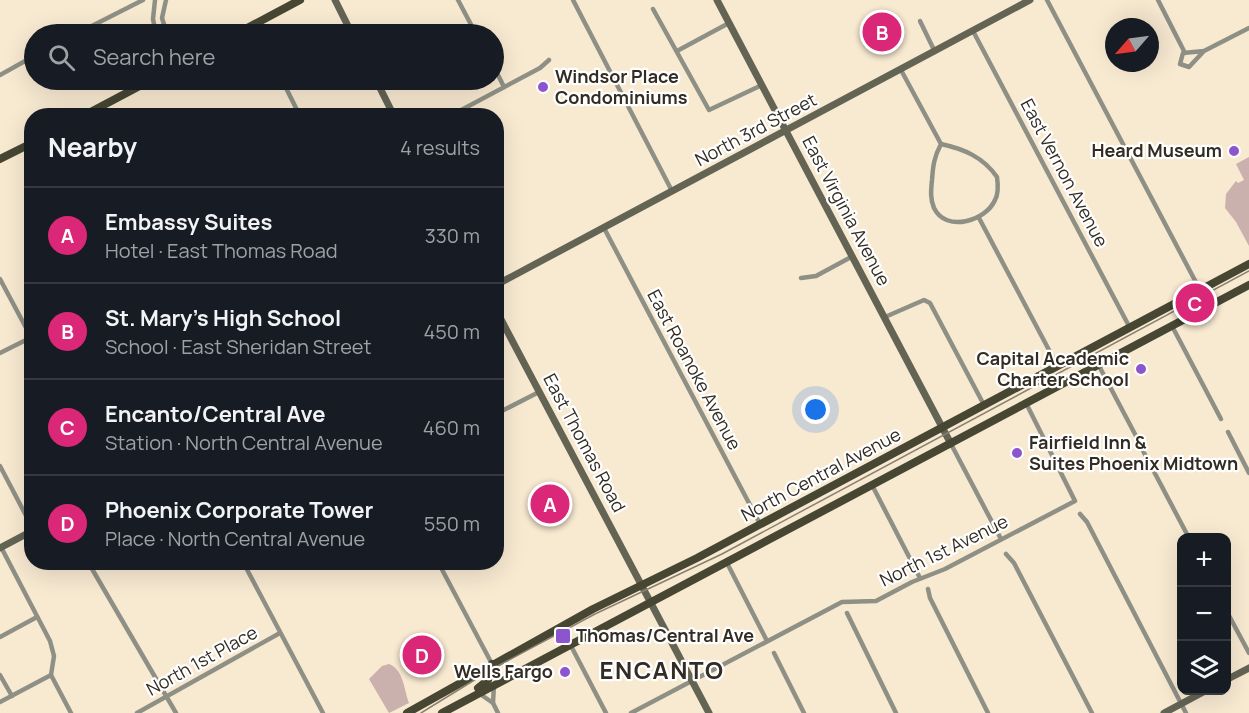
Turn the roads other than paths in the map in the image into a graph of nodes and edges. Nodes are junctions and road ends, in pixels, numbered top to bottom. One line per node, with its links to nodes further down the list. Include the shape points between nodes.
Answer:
1 (143, 0): 16 (street)
2 (300, 0): 18 (main road)
3 (335, 0): 19 (street)
4 (458, 0): 20 (street)
5 (573, 0): 45 (street)
6 (717, 0): 15 (street, East Virginia Avenue)
7 (1030, 0): 22 (street, North 3rd Street)
8 (1047, 0): 54 (street)
9 (1158, 0): 26 (street)
10 (155, 2): 11 (street); 17 (street)
11 (165, 3): 14 (street)
12 (653, 9): 23 (street)
13 (920, 21): 25 (street)
14 (163, 23): 17 (street)
15 (729, 23): 23 (street); 31 (street, East Virginia Avenue)
16 (96, 24)
17 (153, 24)
18 (257, 24)
19 (347, 24)
20 (471, 24)
21 (1249, 28): 24 (street)
22 (974, 31): 25 (street, North 3rd Street); 59 (street, East Vernon Avenue)
23 (676, 51): 31 (street, via 709,110)
24 (1204, 51): 26 (street); 26 (street, via 1189,67 1179,61)
25 (935, 52): 29 (street, North 3rd Street)
26 (1185, 53)
27 (549, 60): 32 (street)
28 (24, 62): 30 (street)
29 (901, 70): 41 (street, North 3rd Street); 42 (street)
30 (0, 75)
31 (762, 85): 41 (street, East Virginia Avenue)
32 (504, 87)
33 (131, 90): 37 (main road)
34 (287, 90): 38 (street)
35 (381, 90): 39 (street)
36 (498, 90): 40 (street)
37 (98, 108)
38 (296, 108)
39 (390, 108)
40 (465, 108)
41 (786, 131): 45 (street, North 3rd Street); 48 (street, East Virginia Avenue)
42 (941, 144): 46 (street, via 973,155 989,165 997,177 995,202); 46 (street, via 933,159 934,210 943,218 956,221)
43 (24, 147): 44 (main road)
44 (0, 159)
45 (672, 191): 47 (street, North 3rd Street)
46 (979, 218): 63 (street)
47 (604, 228): 52 (street, North 3rd Street); 78 (street, East Roanoke Avenue)
48 (853, 256): 50 (street, via 816,276); 55 (street, East Virginia Avenue)
49 (1249, 264): 54 (main road, North Central Avenue)
50 (801, 278)
51 (0, 279): 56 (street)
52 (504, 281)
53 (1249, 285): 58 (main road, North Central Avenue)
54 (1200, 290): 59 (main road, North Central Avenue)
55 (885, 317): 66 (street, via 916,301 930,303); 70 (street, East Virginia Avenue)
56 (24, 325)
57 (504, 325): 64 (street, East Thomas Road)
58 (1172, 326): 62 (main road, North Central Avenue); 68 (street)
59 (1130, 328): 63 (main road, North Central Avenue)
60 (24, 341): 61 (street)
61 (0, 353)
62 (1098, 364): 65 (main road, North Central Avenue); 71 (street)
63 (1058, 367): 66 (main road, North Central Avenue)
64 (539, 392): 67 (street); 89 (street, East Thomas Road)
65 (1025, 402): 70 (main road, North Central Avenue); 81 (street, North 1st Avenue, via 1075,501)
66 (985, 406): 70 (main road, North Central Avenue)
67 (504, 410)
68 (1221, 419)
69 (1228, 432): 74 (street)
70 (947, 436): 75 (main road, North Central Avenue); 78 (main road, North Central Avenue); 81 (street)
71 (1136, 436)
72 (1142, 447): 79 (street)
73 (0, 466): 76 (street)
74 (1249, 473)
75 (872, 485): 84 (main road, North Central Avenue); 88 (street)
76 (24, 511)
77 (1080, 514): 114 (street)
78 (760, 524): 89 (main road, North Central Avenue)
79 (1187, 533)
80 (24, 535): 82 (street)
81 (1001, 539): 88 (street, North 1st Avenue, via 940,572)
82 (0, 548): 93 (street)
83 (1006, 554): 129 (street)
84 (726, 561): 91 (main road, North Central Avenue); 97 (street)
85 (93, 570): 111 (street)
86 (247, 570): 95 (street)
87 (442, 570): 101 (street)
88 (920, 578): 97 (street, North 1st Avenue, via 876,601 842,602)
89 (643, 587): 91 (street, East Thomas Road); 101 (main road, North Central Avenue)
90 (928, 590): 128 (street)
91 (650, 601): 98 (main road, North Central Avenue); 106 (street, East Thomas Road)
92 (847, 613): 127 (street)
93 (38, 617): 96 (street); 104 (street, via 53,649)
94 (1231, 618): 100 (street)
95 (280, 633): 111 (street, North 1st Place); 119 (street)
96 (0, 637)
97 (767, 641): 106 (street, North 1st Avenue)
98 (570, 644): 107 (main road, North Central Avenue); 123 (street)
99 (774, 653): 126 (street)
100 (1249, 653)
101 (492, 664): 115 (main road, via 484,684 461,697); 120 (main road, North Central Avenue)
102 (1249, 668): 105 (street)
103 (0, 675): 110 (street)
104 (51, 675): 110 (street); 116 (street)
105 (1231, 678)
106 (692, 681): 124 (street, North 1st Avenue); 125 (street, East Thomas Road)
107 (495, 683): 108 (main road, North Central Avenue); 113 (street)
108 (474, 695): 113 (street, via 483,694); 115 (main road, North Central Avenue)
109 (1198, 695): 114 (street)
110 (12, 696): 112 (street)
111 (167, 697): 117 (street, North 1st Place); 118 (street)
112 (0, 702)
113 (493, 703): 122 (street)
114 (1181, 704): 130 (street); 131 (street)
115 (456, 705): 121 (main road, North Central Avenue)
116 (71, 713)
117 (137, 713)
118 (176, 713)
119 (323, 713)
120 (406, 713)
121 (442, 713)
122 (498, 713)
123 (606, 713)
124 (631, 713)
125 (709, 713)
126 (804, 713)
127 (897, 713)
128 (988, 713)
129 (1092, 713)
130 (1164, 713)
131 (1186, 713)

